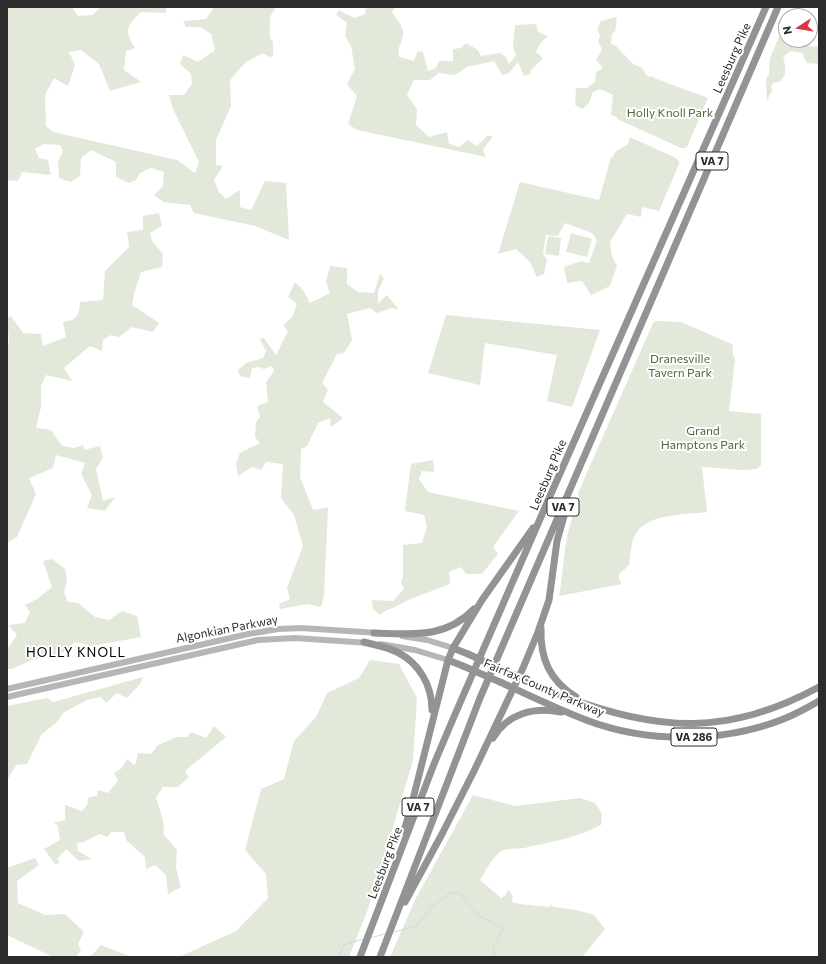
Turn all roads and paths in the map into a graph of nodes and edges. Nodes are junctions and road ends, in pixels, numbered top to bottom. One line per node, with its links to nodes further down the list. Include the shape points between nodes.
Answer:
1 (766, 7): 4 (highway, Leesburg Pike / VA 7)
2 (778, 7): 3 (highway, Leesburg Pike / VA 7)
3 (576, 476): 6 (highway, via 558,537); 24 (highway, Leesburg Pike / VA 7, via 480,698)
4 (550, 496): 5 (highway, via 528,536); 23 (highway, Leesburg Pike / VA 7, via 434,764)
5 (482, 600): 7 (highway, via 461,620 436,632); 9 (highway)
6 (543, 620): 11 (highway); 18 (highway, via 542,650 550,672 563,688)
7 (374, 633): 9 (main road, Algonkian Parkway, via 428,640); 14 (main road, Algonkian Parkway, via 278,629)
8 (364, 642): 10 (main road, Algonkian Parkway, via 407,648); 15 (main road, Algonkian Parkway, via 295,638 253,641); 21 (highway, via 396,651 421,672 431,697)
9 (453, 648): 10 (highway); 11 (highway, Fairfax County Parkway / VA 286, bridge)
10 (448, 660): 13 (highway, Fairfax County Parkway / VA 286, bridge); 21 (highway)
11 (518, 677): 13 (highway); 18 (highway, Fairfax County Parkway / VA 286)
12 (819, 687): 18 (highway, Fairfax County Parkway / VA 286, via 762,713 706,723 676,723 636,718)
13 (513, 688): 20 (highway, Fairfax County Parkway / VA 286); 22 (highway)
14 (7, 690)
15 (7, 697)
16 (819, 701): 19 (highway, Fairfax County Parkway / VA 286)
17 (819, 705): 19 (highway)
18 (592, 706)
19 (800, 711): 20 (highway, Fairfax County Parkway / VA 286, via 755,729 702,737 642,734)
20 (586, 720): 22 (highway, via 564,712 548,710 533,710 520,714 500,728)
21 (431, 728): 23 (highway, via 411,807)
22 (474, 770): 24 (highway)
23 (380, 906): 25 (highway, Leesburg Pike / VA 7)
24 (392, 925): 26 (highway, Leesburg Pike / VA 7)
25 (360, 957)
26 (380, 957)

